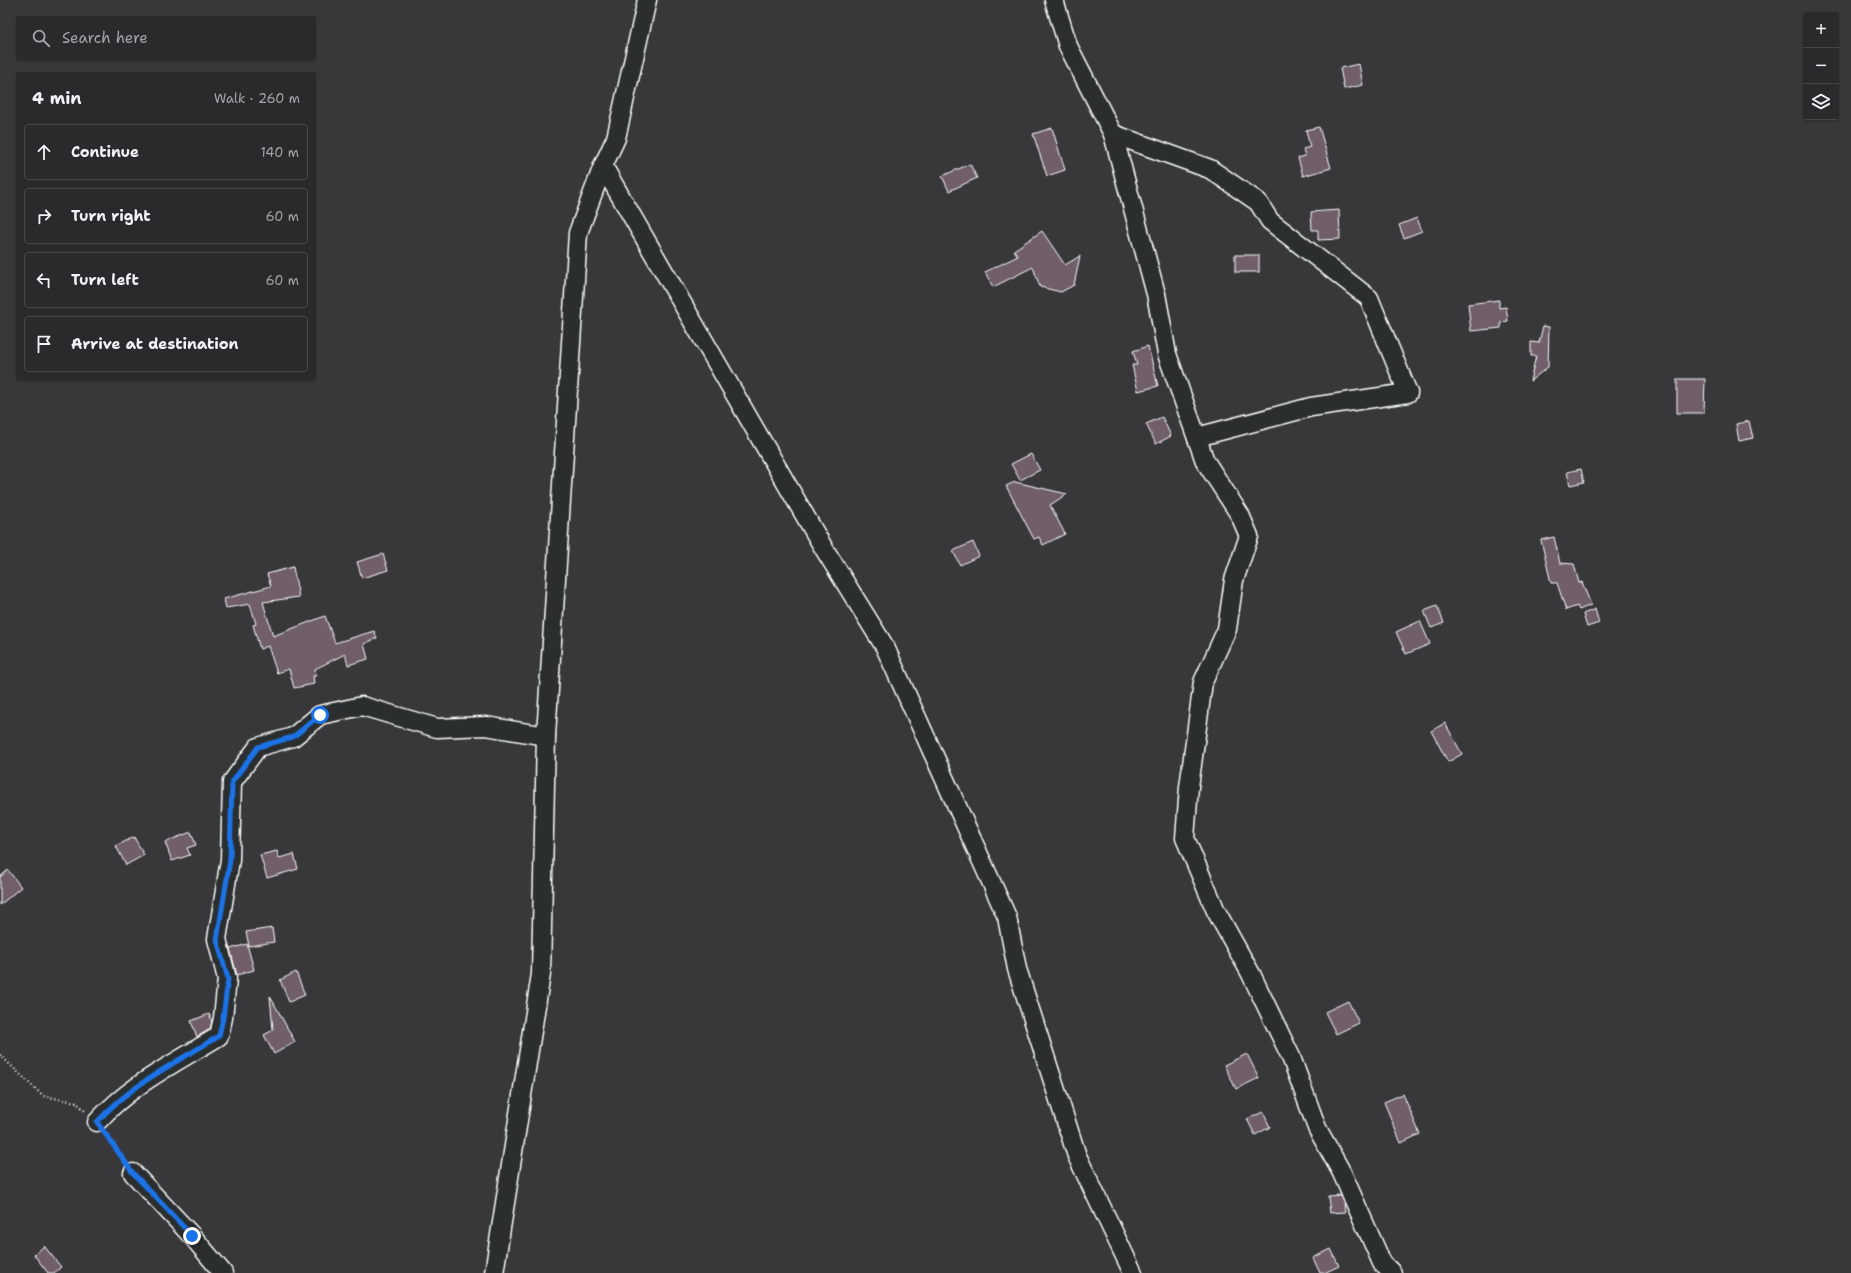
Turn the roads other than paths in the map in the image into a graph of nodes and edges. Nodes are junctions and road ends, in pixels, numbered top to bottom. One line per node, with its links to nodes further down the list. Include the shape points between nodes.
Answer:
1 (647, 0): 4 (street, via 616,138)
2 (1054, 0): 3 (street, via 1068,46)
3 (1113, 134): 5 (street, via 1156,294 1167,354); 5 (street, via 1210,169 1258,202 1270,221 1369,298 1408,393 1311,407)
4 (603, 166): 6 (street, via 578,233); 11 (street, via 823,547 885,647 1007,917 1017,969 1077,1156)
5 (1197, 437): 12 (street, via 1205,461 1240,515 1249,536 1234,580 1227,629 1203,682 1184,838 1216,911 1252,974 1291,1057 1317,1128 1342,1173 1382,1263)
6 (546, 736): 7 (street, via 486,726 437,728 362,706 320,715 293,737 258,747 232,782 230,860 217,940 228,979 219,1036 149,1077); 10 (street, via 540,974)
7 (97, 1122)
8 (133, 1173): 9 (street)
9 (223, 1273)
10 (494, 1273)
11 (1133, 1273)
12 (1392, 1273)

